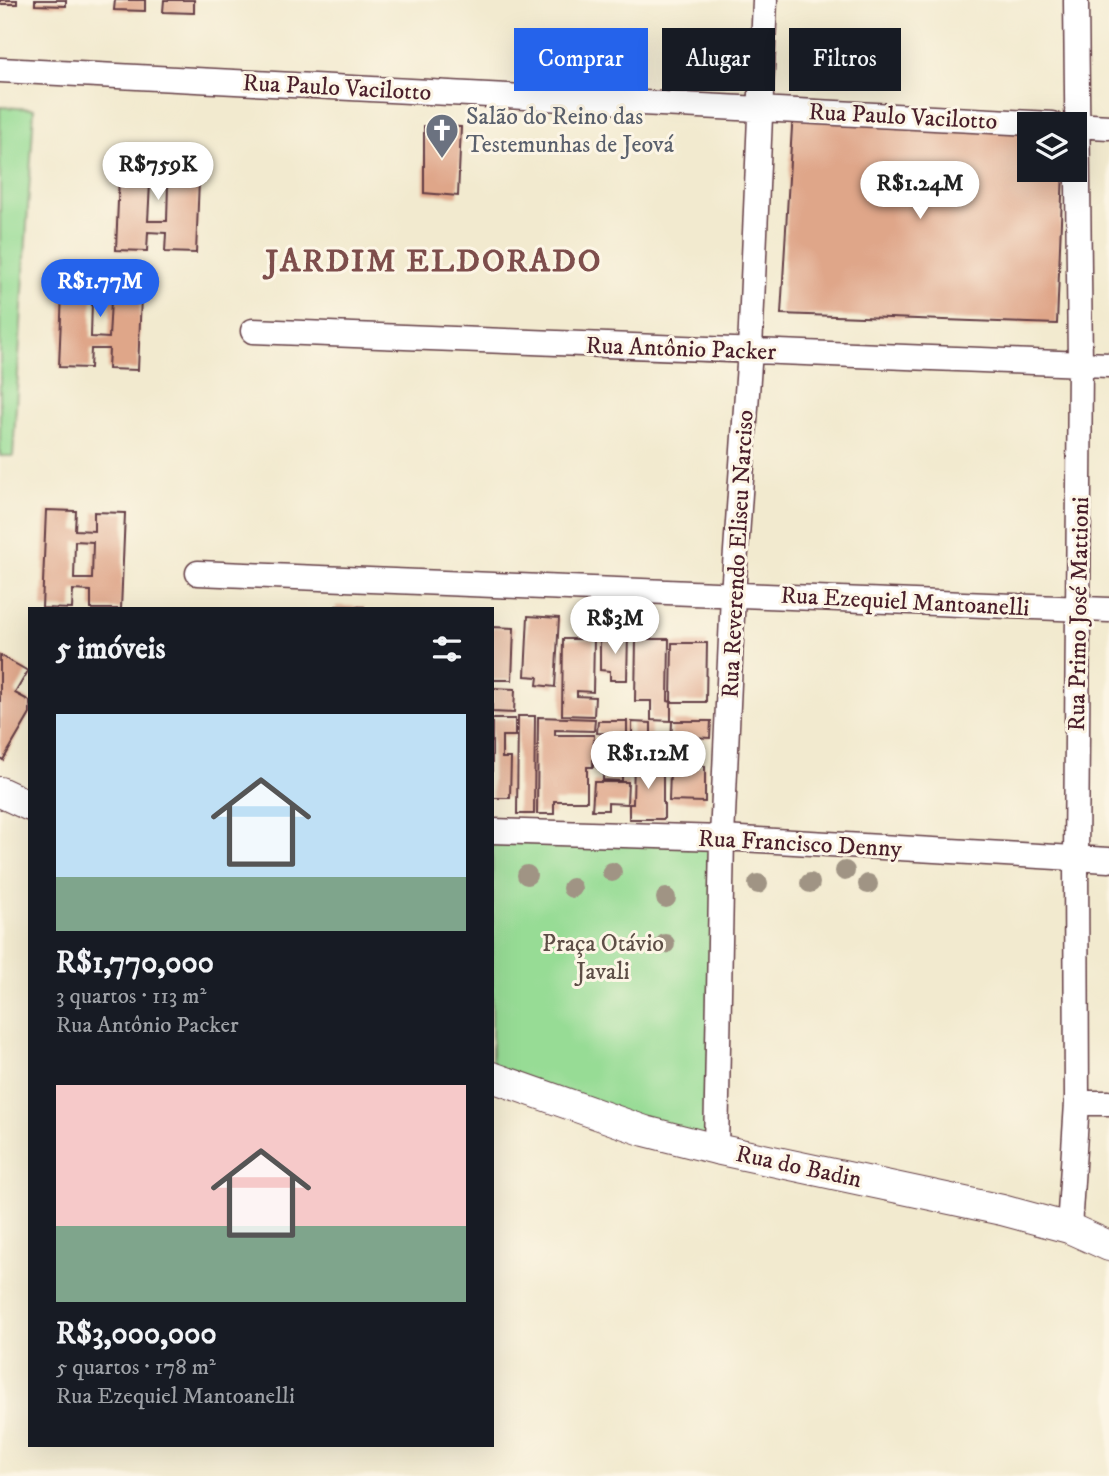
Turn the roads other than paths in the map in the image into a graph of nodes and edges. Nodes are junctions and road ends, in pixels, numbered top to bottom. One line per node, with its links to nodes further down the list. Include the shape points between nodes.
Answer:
1 (765, 0): 4 (street, Rua Reverendo Eliseu Narciso)
2 (1076, 0): 5 (street, Rua Primo José Mattioni)
3 (0, 70): 4 (street, Rua Paulo Vacilotto)
4 (760, 108): 6 (street, Rua Paulo Vacilotto); 11 (street, Rua Reverendo Eliseu Narciso)
5 (1075, 112)
6 (1017, 122)
7 (1087, 126): 8 (street)
8 (1109, 127)
9 (1076, 182): 12 (street, Rua Primo José Mattioni)
10 (253, 331): 11 (street, Rua Antônio Packer)
11 (750, 350): 12 (street, Rua Antônio Packer); 15 (street, Rua Reverendo Eliseu Narciso)
12 (1080, 365): 13 (street, Rua Antônio Packer); 16 (street, Rua Primo José Mattioni)
13 (1109, 366)
14 (198, 573): 15 (street, Rua Ezequiel Mantoanelli)
15 (733, 594): 16 (street, Rua Ezequiel Mantoanelli); 21 (street, Rua Reverendo Eliseu Narciso)
16 (1077, 609): 17 (street, Rua Ezequiel Mantoanelli); 22 (street, Rua Primo José Mattioni)
17 (1109, 610)
18 (0, 792): 19 (main road)
19 (28, 805)
20 (494, 831): 21 (street, Rua Francisco Denny)
21 (722, 838): 22 (street, Rua Francisco Denny); 27 (street, Rua Reverendo Eliseu Narciso)
22 (1076, 859): 23 (street, Rua Francisco Denny); 25 (street, Rua Primo José Mattioni)
23 (1109, 860)
24 (494, 1078): 27 (main road, Rua do Badin, via 645,1131)
25 (1077, 1103): 26 (street); 28 (street, Rua Primo José Mattioni)
26 (1109, 1103)
27 (716, 1149): 28 (main road, Rua do Badin)
28 (1069, 1228): 29 (main road, Rua do Badin)
29 (1109, 1246)

